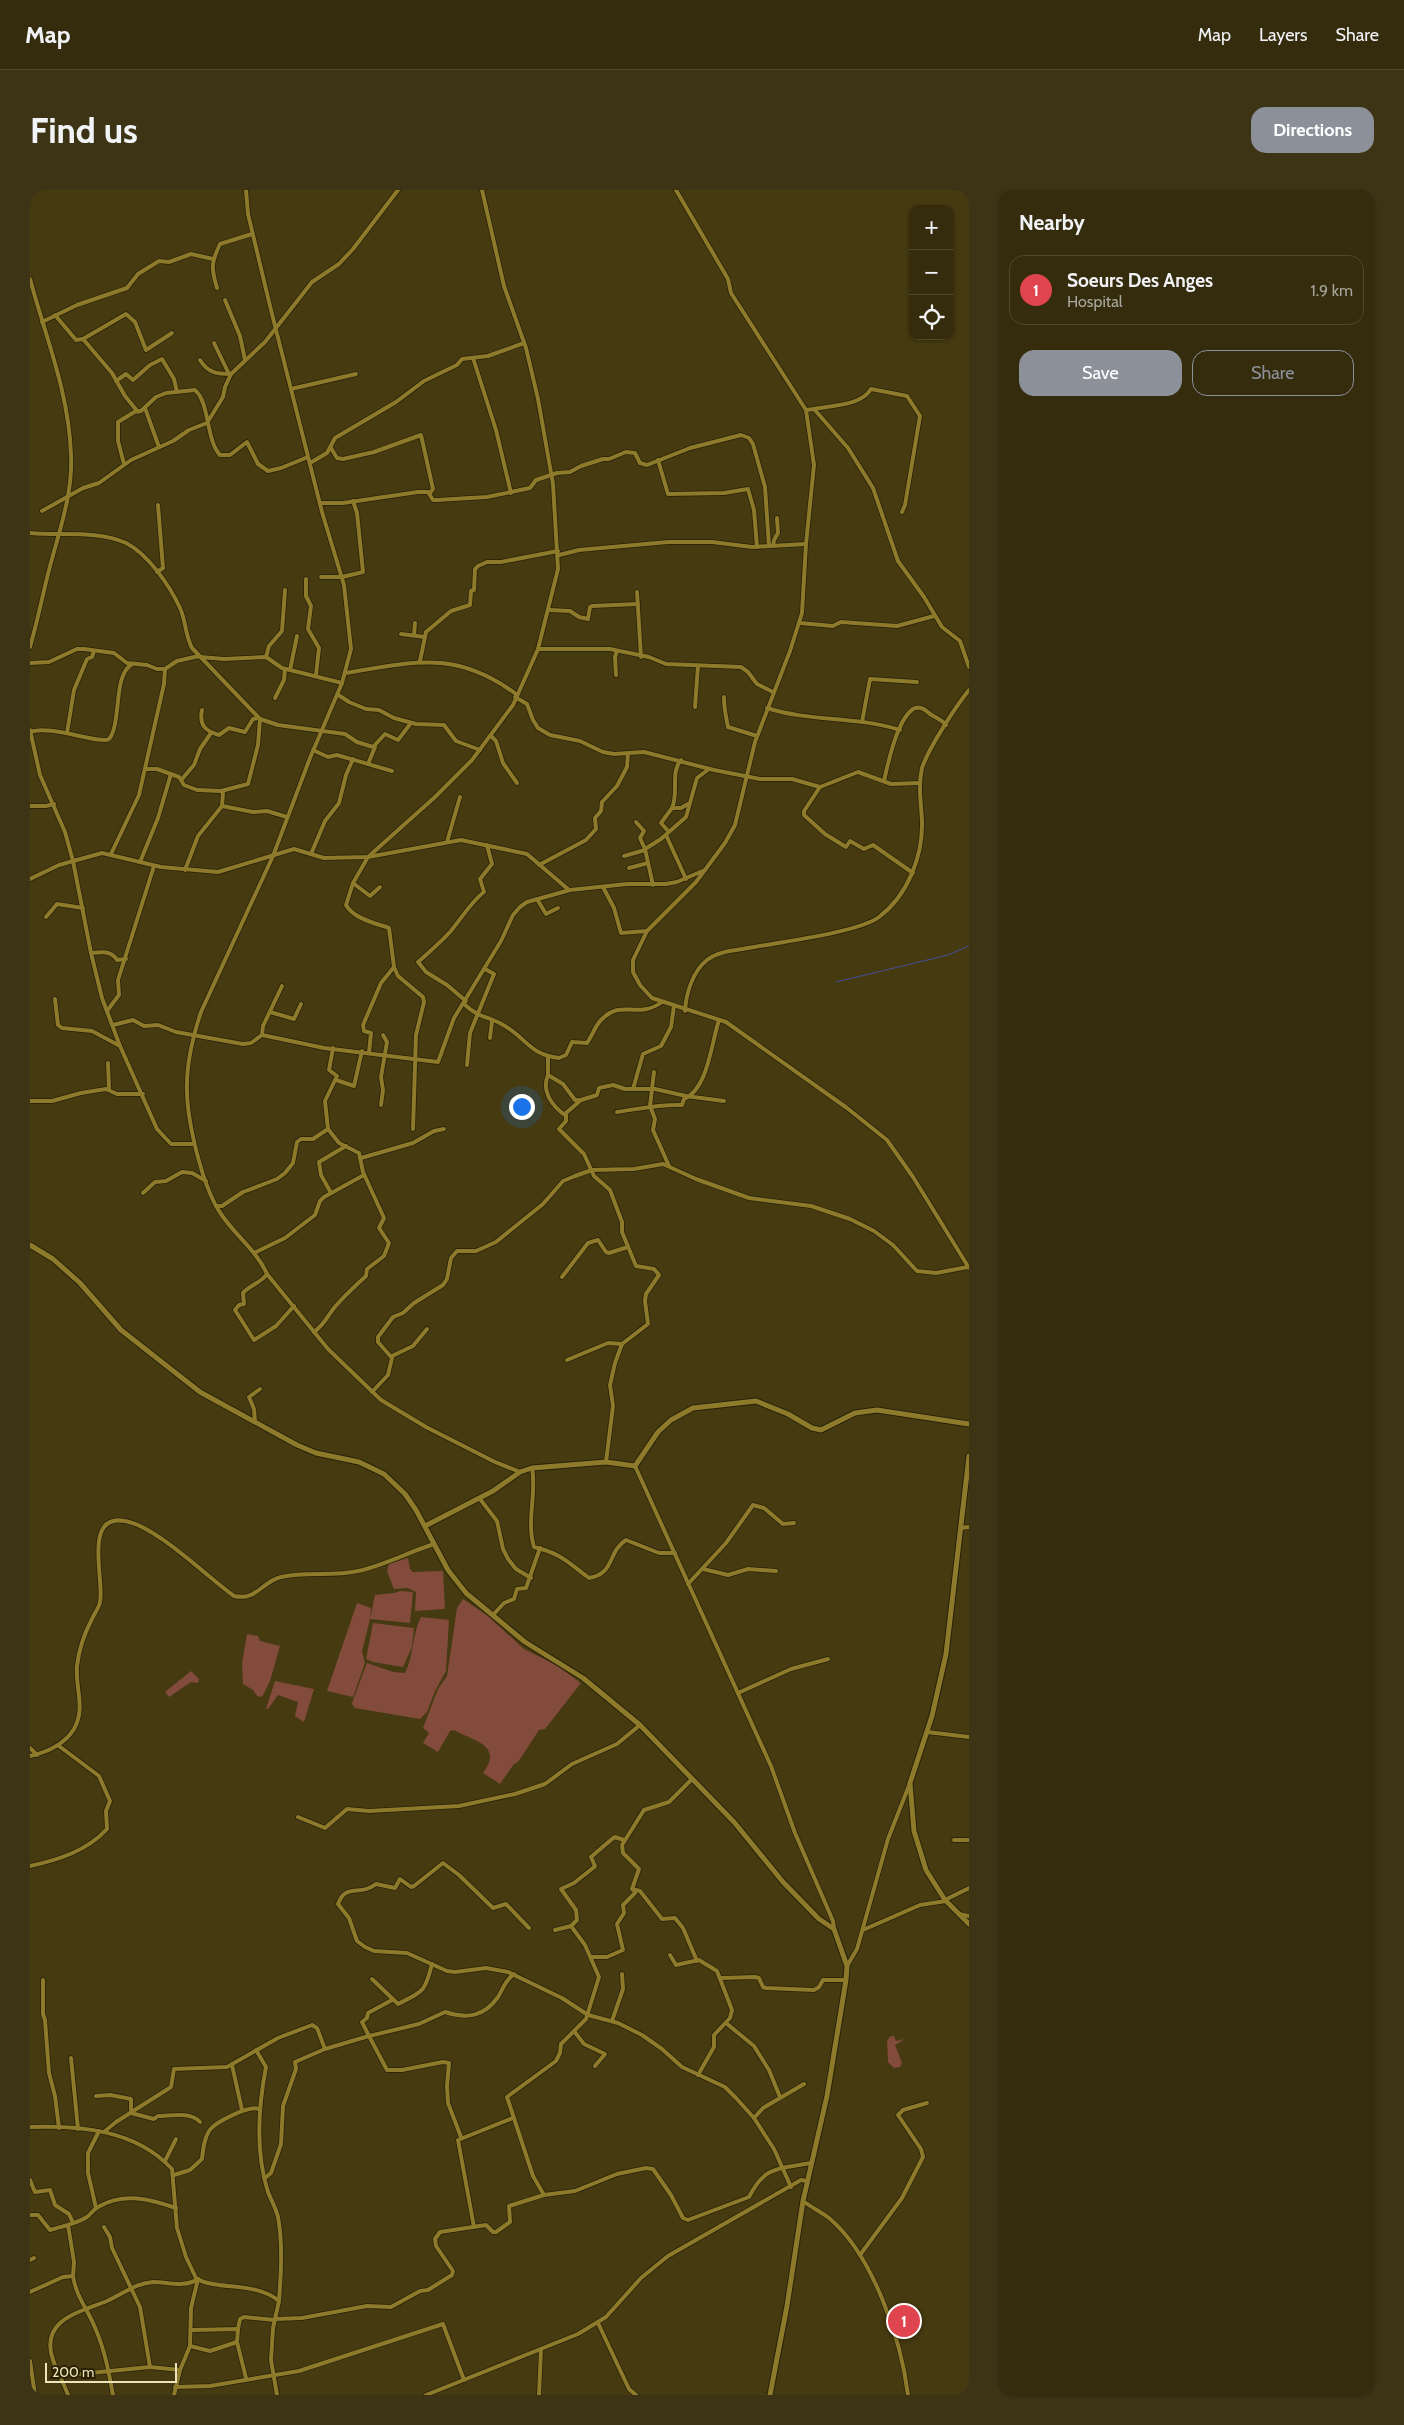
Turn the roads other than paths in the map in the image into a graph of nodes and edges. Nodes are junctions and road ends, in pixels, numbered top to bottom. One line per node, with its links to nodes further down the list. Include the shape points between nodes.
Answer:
1 (246, 190): 5 (street)
2 (398, 190): 12 (street, via 339,264 312,282)
3 (482, 190): 16 (street, via 504,286)
4 (676, 190): 27 (street, via 728,279 731,293)
5 (252, 234): 6 (street, via 220,244); 12 (street)
6 (213, 259): 8 (street); 10 (street, via 191,254 169,262 159,261 138,274 127,288 77,304)
7 (30, 278): 11 (street)
8 (217, 288)
9 (225, 300): 19 (street, via 240,336)
10 (55, 315): 11 (street); 14 (street, via 76,340)
11 (42, 322): 39 (street, via 55,358 68,420 72,456)
12 (276, 327): 19 (street); 23 (street)
13 (172, 333): 14 (street, via 146,350 135,322 126,314)
14 (83, 340): 22 (street)
15 (214, 343): 20 (street)
16 (524, 343): 17 (street); 36 (street, via 538,399)
17 (474, 358): 31 (street, via 462,359 457,366 424,381 396,402 335,438); 37 (street)
18 (200, 360): 20 (street, via 211,372)
19 (245, 360): 20 (street)
20 (230, 374): 29 (street, via 223,397)
21 (356, 374): 23 (street)
22 (116, 381): 24 (street, via 126,374 133,380 162,359 174,379); 28 (street)
23 (291, 389): 32 (street)
24 (177, 392): 25 (street, via 156,397); 29 (street, via 197,392)
25 (145, 408): 28 (street); 30 (street)
26 (814, 408): 27 (street); 44 (street, via 858,400 866,397 871,389 903,394 912,400 920,420); 60 (street, via 848,448 873,488 898,561)
27 (806, 410): 48 (street, via 814,465)
28 (138, 412): 35 (street, via 117,424)
29 (207, 423): 30 (street); 32 (street, via 218,453 230,455 247,442 258,464 268,471)
30 (159, 447): 35 (street)
31 (331, 448): 34 (street); 38 (street, via 337,458 343,460 421,435 433,488)
32 (308, 457): 34 (street)
33 (658, 460): 36 (street, via 642,464 635,453 626,452 570,472); 49 (street, via 668,494 748,489 754,510); 50 (street, via 728,437 741,435 749,438 754,444 765,487)
34 (310, 463): 41 (street)
35 (124, 464): 39 (street, via 99,483)
36 (550, 475): 37 (street, via 536,480 530,488); 51 (street)
37 (512, 493): 38 (street, via 436,500)
38 (430, 494): 40 (street, via 418,492)
39 (68, 497): 43 (street); 47 (street)
40 (353, 501): 41 (street); 54 (street, via 363,572)
41 (320, 503): 54 (street)
42 (158, 505): 52 (street, via 163,562)
43 (42, 511)
44 (902, 512)
45 (777, 518): 50 (street, via 778,534)
46 (30, 533): 47 (street)
47 (59, 535): 52 (street, via 125,543); 67 (street)
48 (806, 544): 50 (street); 62 (street)
49 (757, 546): 50 (street); 51 (street, via 668,542)
50 (771, 546)
51 (558, 553): 59 (street); 66 (street, via 487,562 478,566 470,605 451,611)
52 (157, 572): 71 (street, via 180,609 186,636)
53 (322, 577): 54 (street)
54 (342, 577): 81 (street, via 351,649)
55 (306, 579): 82 (street, via 306,596 311,606 308,628 319,648)
56 (285, 590): 72 (street, via 282,631 269,646)
57 (637, 592): 58 (street)
58 (638, 604): 59 (street, via 592,606 588,619 570,611); 73 (street)
59 (549, 610): 68 (street)
60 (934, 616): 62 (street, via 897,626); 78 (street, via 946,632 960,641)
61 (415, 623): 64 (street)
62 (800, 623): 87 (street)
63 (401, 634): 64 (street)
64 (414, 635): 66 (street)
65 (297, 636): 80 (street)
66 (425, 636): 74 (street)
67 (30, 647)
68 (538, 649): 70 (street); 89 (street)
69 (94, 651): 75 (street, via 77,650 49,662); 76 (street, via 114,653); 102 (street, via 92,657 87,658 74,690)
70 (617, 651): 73 (street); 83 (street)
71 (199, 656): 72 (street, via 224,659); 79 (street, via 177,661); 95 (street)
72 (266, 657): 80 (street)
73 (641, 657): 77 (street, via 666,664)
74 (420, 661): 81 (street); 89 (street, via 488,675)
75 (30, 662)
76 (132, 664): 79 (street); 102 (street, via 124,672 109,739 104,741)
77 (698, 666): 87 (street, via 741,667 757,684); 92 (street)
78 (969, 668)
79 (165, 669): 113 (street, via 144,764)
80 (288, 670): 82 (street); 90 (street)
81 (344, 673): 85 (street)
82 (316, 675): 85 (street)
83 (616, 675)
84 (917, 682): 96 (street, via 870,679)
85 (342, 683): 88 (street)
86 (969, 690): 98 (street)
87 (773, 692): 93 (street)
88 (337, 694): 97 (street); 99 (street)
89 (515, 696): 104 (street, via 513,705); 109 (street, via 527,704 538,728 550,735 580,741 603,752)
90 (275, 698)
91 (724, 698): 105 (street, via 728,727)
92 (695, 707)
93 (767, 708): 96 (street, via 814,718); 105 (street)
94 (202, 710): 103 (street, via 200,720)
95 (259, 719): 99 (street, via 278,725); 103 (street, via 253,719 245,732 229,728 219,735); 123 (street, via 258,745 248,784)
96 (862, 722): 100 (street)
97 (411, 723): 106 (street, via 398,740 386,734); 108 (street, via 440,724 456,741)
98 (946, 725): 100 (street, via 919,707 913,709); 121 (street, via 922,767)
99 (323, 730): 106 (street, via 345,734 357,742); 107 (street)
100 (900, 730): 119 (street)
101 (30, 731): 102 (street); 125 (street, via 40,775)
102 (67, 733)
103 (211, 733): 118 (street, via 194,765)
104 (492, 736): 108 (street); 120 (street, via 503,763)
105 (757, 736): 117 (street)
106 (375, 747): 112 (street)
107 (314, 750): 110 (street, via 328,757 333,754); 130 (street)
108 (480, 750): 140 (street, via 435,797)
109 (628, 753): 111 (street, via 644,752); 144 (street, via 627,767 614,790 602,802 601,811 595,818 596,829 586,840)
110 (353, 759): 112 (street); 137 (street, via 339,803 326,821)
111 (681, 760): 114 (street); 129 (street, via 677,766)
112 (368, 764): 115 (street)
113 (146, 769): 116 (street, via 157,768); 136 (street, via 139,795)
114 (709, 769): 117 (street); 126 (street, via 697,778)
115 (392, 771)
116 (171, 774): 118 (street); 142 (street)
117 (746, 775): 122 (street, via 771,780 792,779); 148 (street, via 735,825)
118 (182, 779): 123 (street, via 184,785 197,790)
119 (884, 781): 121 (street, via 894,785); 122 (street, via 858,772)
120 (518, 783)
121 (920, 783): 149 (street, via 921,839)
122 (820, 787): 149 (street, via 804,815 843,846 846,847 850,841 864,849 873,845)
123 (221, 792): 128 (street)
124 (460, 797): 133 (street)
125 (54, 804): 127 (street); 141 (street)
126 (688, 804): 129 (street); 132 (street, via 688,814)
127 (30, 806)
128 (222, 806): 130 (street, via 253,812 267,811); 147 (street, via 198,836)
129 (672, 808): 132 (street, via 661,823)
130 (287, 818): 138 (street)
131 (636, 822): 135 (street, via 644,831 640,838)
132 (668, 834): 135 (street); 151 (street)
133 (447, 842): 134 (street, via 461,840); 140 (street)
134 (487, 845): 144 (street, via 521,851); 168 (street, via 492,864 480,879 484,892 452,930 418,962)
135 (645, 849): 139 (street); 143 (street)
136 (111, 854): 141 (street, via 97,854); 142 (street)
137 (311, 854): 138 (street, via 294,849); 140 (street, via 324,858)
138 (273, 856): 147 (street, via 218,872); 179 (street)
139 (624, 856)
140 (368, 857): 152 (street)
141 (73, 862): 150 (street); 158 (street)
142 (140, 862): 145 (street)
143 (648, 863): 146 (street); 153 (street)
144 (539, 865): 156 (street)
145 (154, 866): 147 (street); 163 (street)
146 (629, 868)
147 (185, 870)
148 (706, 870): 151 (street); 161 (street)
149 (912, 873): 172 (street, via 904,890 872,921 857,927 712,957 698,970 689,987)
150 (30, 879)
151 (686, 879): 153 (street)
152 (353, 883): 154 (street, via 370,896); 164 (street, via 346,905 358,916 389,928)
153 (653, 885): 155 (street, via 627,884)
154 (380, 888)
155 (603, 888): 156 (street); 161 (street, via 614,908 621,933)
156 (570, 890): 157 (street)
157 (537, 900): 159 (street, via 546,914); 165 (street, via 520,907 513,915)
158 (83, 908): 160 (street, via 57,904); 162 (street)
159 (558, 908)
160 (46, 917)
161 (647, 931): 169 (street, via 633,960 633,972 646,992)
162 (91, 953): 163 (street, via 104,952 117,960); 173 (street)
163 (126, 959): 173 (street, via 118,980 119,995)
164 (394, 967): 186 (street, via 381,984 364,1025 364,1030 371,1033); 189 (street, via 398,976 423,997)
165 (485, 969): 168 (street); 175 (street, via 494,974)
166 (282, 986): 174 (street)
167 (55, 999): 183 (street, via 58,1025 62,1028 92,1031)
168 (465, 1002): 175 (street); 189 (street, via 446,1036 440,1060)
169 (662, 1002): 171 (street); 188 (street, via 641,1011 614,1010 601,1020 587,1043 572,1042 563,1057)
170 (301, 1004): 174 (street, via 294,1018)
171 (674, 1006): 172 (street); 197 (street, via 671,1027 661,1046 642,1056)
172 (685, 1010): 176 (street)
173 (107, 1011): 178 (street)
174 (270, 1012): 180 (street)
175 (476, 1015): 177 (street); 191 (street, via 470,1032)
176 (719, 1020): 199 (street, via 705,1075); 223 (street, via 742,1032 847,1108 892,1146)
177 (492, 1021): 182 (street); 188 (street, via 505,1026 532,1049)
178 (112, 1025): 179 (street, via 133,1020 144,1026 158,1025); 183 (street)
179 (194, 1034): 180 (street, via 248,1045); 210 (street, via 186,1077 189,1124)
180 (262, 1035): 184 (street)
181 (383, 1035): 187 (street, via 386,1038)
182 (490, 1038)
183 (120, 1046): 198 (street)
184 (333, 1048): 185 (street); 194 (street, via 329,1070 337,1076)
185 (362, 1051): 186 (street); 194 (street, via 354,1086)
186 (370, 1053): 187 (street)
187 (386, 1055): 189 (street); 203 (street, via 381,1076)
188 (548, 1056): 193 (street)
189 (414, 1059): 209 (street)
190 (108, 1063): 196 (street)
191 (467, 1065)
192 (654, 1072): 195 (street)
193 (548, 1075): 200 (street, via 561,1082 575,1100); 206 (street, via 547,1094)
194 (336, 1080): 208 (street, via 325,1101)
195 (653, 1088): 197 (street); 199 (street); 204 (street)
196 (109, 1089): 198 (street, via 117,1094); 201 (street, via 52,1101)
197 (633, 1089): 200 (street, via 602,1086 597,1095)
198 (143, 1094): 210 (street, via 157,1129 170,1143)
199 (692, 1096): 202 (street); 204 (street, via 684,1099 682,1105)
200 (580, 1100): 206 (street)
201 (30, 1101)
202 (724, 1101)
203 (381, 1105)
204 (650, 1106): 205 (street); 213 (street, via 655,1119 653,1133)
205 (617, 1112)
206 (565, 1115): 214 (street, via 566,1121 559,1129 584,1154)
207 (444, 1128): 212 (street, via 413,1143)
208 (328, 1129): 211 (street, via 336,1140); 219 (street, via 313,1140 297,1142 293,1163 277,1179)
209 (413, 1130)
210 (194, 1144): 216 (street)
211 (346, 1146): 212 (street, via 356,1150); 218 (street, via 319,1162)
212 (361, 1158): 215 (street)
213 (671, 1167): 214 (street, via 663,1164 634,1169); 223 (street, via 750,1198 811,1206 850,1219 893,1245 917,1271 936,1273)
214 (592, 1170): 221 (street, via 594,1176 610,1190); 230 (street, via 563,1181 543,1204 496,1242 476,1252 457,1251 443,1285 393,1317 378,1336 378,1342)
215 (364, 1175): 218 (street); 228 (street, via 384,1218 380,1228 389,1241 388,1247 384,1256 367,1270 366,1276 334,1308 323,1326)
216 (206, 1181): 217 (street, via 192,1173 182,1172 163,1182 155,1182); 219 (street)
217 (143, 1193)
218 (331, 1193): 222 (street, via 320,1201 315,1215 285,1238)
219 (216, 1206): 222 (street)
220 (30, 1245): 234 (street, via 53,1259 80,1283 121,1330 186,1382)
221 (628, 1247): 225 (street, via 606,1252 598,1240 588,1243); 229 (street, via 636,1266 654,1269 660,1275 644,1301 648,1324)
222 (254, 1253): 224 (street)
223 (969, 1268)
224 (267, 1274): 226 (street); 226 (street, via 246,1290 244,1304 235,1310 254,1340 276,1326)
225 (562, 1277)
226 (294, 1306): 228 (street)
227 (427, 1330): 230 (street, via 413,1346)
228 (314, 1332): 233 (street)
229 (622, 1344): 231 (street, via 602,1345); 237 (street, via 612,1376 613,1406)
230 (392, 1356): 233 (street, via 388,1375)
231 (567, 1360)
232 (260, 1389): 234 (street, via 249,1397)
233 (372, 1392): 240 (street, via 409,1418)
234 (255, 1422): 243 (street, via 316,1453 359,1462 384,1474 405,1494)
235 (969, 1424): 238 (street, via 877,1410 855,1413 821,1430 756,1401 693,1408 671,1420 658,1432)
236 (969, 1456): 245 (street)
237 (606, 1462): 238 (street); 239 (street)
238 (635, 1466): 248 (street)
239 (532, 1468): 240 (street); 247 (street, via 529,1521 534,1547)
240 (520, 1472): 241 (street)
241 (480, 1498): 243 (street); 251 (street, via 497,1521 508,1559 516,1569)
242 (794, 1523): 249 (street, via 782,1524 764,1508 754,1505)
243 (425, 1526): 246 (street)
244 (969, 1527): 245 (street)
245 (961, 1528): 257 (street, via 946,1654)
246 (434, 1544): 253 (street, via 456,1581); 259 (street, via 357,1572 283,1576 242,1598 234,1596 148,1531 126,1521 108,1523 100,1535 98,1549 100,1602 79,1654 76,1680 79,1716 73,1730)
247 (540, 1548): 248 (street, via 562,1556 589,1578 607,1570 617,1547 626,1540 659,1553); 251 (street)
248 (675, 1553): 252 (street)
249 (703, 1569): 250 (street, via 728,1575 748,1569); 252 (street)
250 (776, 1571)
251 (531, 1578): 253 (street, via 525,1589 516,1590 514,1599 504,1603)
252 (688, 1584): 255 (street)
253 (492, 1615): 256 (street, via 525,1642 583,1678)
254 (828, 1659): 255 (street, via 791,1669)
255 (738, 1693): 278 (street, via 771,1766)
256 (640, 1725): 263 (street); 265 (street, via 618,1744 572,1764 545,1784 515,1794 459,1806 369,1811 347,1808 325,1828)
257 (927, 1732): 258 (street); 264 (street)
258 (969, 1737)
259 (59, 1746): 261 (street); 269 (street, via 99,1776 110,1801 106,1811 107,1829 81,1849 62,1858)
260 (30, 1748): 261 (street)
261 (37, 1755): 262 (street)
262 (30, 1756)
263 (692, 1779): 266 (street, via 669,1802 644,1810); 278 (street, via 752,1842 783,1882 819,1919)
264 (910, 1783): 272 (street, via 917,1844 926,1870); 280 (street, via 888,1839)
265 (298, 1817)
266 (624, 1840): 271 (street, via 623,1852 639,1869); 276 (street, via 612,1838 591,1857 593,1868 560,1889 576,1910 578,1920)
267 (954, 1840): 268 (street)
268 (969, 1840)
269 (30, 1866)
270 (969, 1888): 272 (street)
271 (634, 1890): 282 (street, via 635,1893 622,1905 624,1914 617,1924 624,1950 606,1957); 283 (street, via 640,1891 662,1919 673,1916 680,1923)
272 (946, 1900): 273 (street); 280 (street, via 920,1905)
273 (959, 1914): 274 (street); 275 (street)
274 (969, 1916)
275 (969, 1924)
276 (571, 1926): 279 (street); 282 (street)
277 (529, 1928): 284 (street, via 506,1904 493,1908 443,1863 411,1887 400,1879 395,1888 376,1884 367,1890 343,1893 338,1904 365,1947 374,1951 407,1953)
278 (834, 1929): 285 (street)
279 (555, 1930)
280 (863, 1930): 285 (street)
281 (670, 1955): 283 (street, via 676,1965)
282 (591, 1957): 293 (street, via 599,1977)
283 (697, 1961): 288 (street, via 714,1968)
284 (432, 1964): 286 (street, via 455,1972 486,1968); 292 (street, via 429,1981 423,1990 398,2004)
285 (847, 1966): 291 (street)
286 (514, 1974): 293 (street); 297 (street, via 490,2006 475,2016 445,2012 419,2024)
287 (622, 1974): 294 (street, via 623,1989)
288 (722, 1978): 291 (street, via 756,1977 766,1988 814,1990 823,1980); 295 (street, via 732,2010)
289 (372, 1979): 292 (street)
290 (44, 1980): 315 (street, via 43,2014)
291 (846, 1980): 322 (street, via 827,2096)
292 (392, 2000): 297 (street, via 368,2013 362,2022)
293 (588, 2015): 294 (street); 296 (street)
294 (612, 2021): 303 (street, via 642,2035 682,2067)
295 (726, 2023): 303 (street, via 714,2035 714,2047); 306 (street, via 754,2046)
296 (574, 2031): 302 (street, via 584,2044 604,2054); 311 (street, via 561,2044 556,2061 508,2096)
297 (369, 2036): 298 (street); 319 (street, via 387,2070 449,2063 448,2103)
298 (325, 2049): 299 (street, via 312,2025); 325 (street, via 295,2062 296,2069 283,2106 281,2144 271,2173)
299 (256, 2050): 301 (street); 308 (street, via 266,2067)
300 (71, 2058): 316 (street)
301 (232, 2065): 309 (street); 310 (street, via 174,2070 172,2087)
302 (595, 2066)
303 (698, 2075): 312 (street, via 725,2087)
304 (804, 2084): 306 (street)
305 (96, 2096): 310 (street, via 131,2099)
306 (780, 2097): 312 (street)
307 (927, 2103): 337 (street, via 903,2110 898,2115 923,2157 902,2198)
308 (259, 2109): 309 (street); 325 (street)
309 (242, 2110): 324 (street, via 211,2128 204,2143 202,2159 190,2170)
310 (131, 2113): 313 (street, via 154,2119 158,2116 189,2116); 318 (street)
311 (513, 2118): 319 (street); 329 (street, via 533,2176)
312 (754, 2118): 323 (street)
313 (200, 2122)
314 (30, 2127): 315 (street)
315 (59, 2128): 316 (street)
316 (78, 2130): 317 (street)
317 (100, 2131): 318 (street); 331 (street, via 88,2153 88,2173)
318 (105, 2132): 321 (street, via 136,2142)
319 (461, 2137): 336 (street, via 457,2143)
320 (176, 2139): 321 (street)
321 (165, 2161): 324 (street)
322 (811, 2163): 323 (street); 327 (street)
323 (782, 2168): 328 (street); 329 (street, via 761,2176 749,2197 688,2220 682,2218 655,2171 649,2168 617,2174 566,2194)
324 (174, 2175): 332 (street)
325 (265, 2178): 342 (street, via 278,2216)
326 (30, 2180): 334 (street, via 35,2192 50,2190 55,2205 69,2214)
327 (807, 2180): 328 (street, via 801,2180); 330 (street)
328 (792, 2187): 345 (street, via 668,2256 641,2278)
329 (544, 2195): 336 (street, via 509,2206 510,2222 496,2232 491,2231 488,2225)
330 (803, 2201): 337 (street, via 829,2218); 368 (street)
331 (96, 2208): 332 (street, via 126,2197); 334 (street, via 88,2216)
332 (176, 2208): 339 (street, via 180,2241)
333 (30, 2215): 334 (street, via 38,2215 50,2230)
334 (70, 2224): 338 (street)
335 (104, 2227): 340 (street)
336 (474, 2227): 344 (street, via 436,2234 436,2246 453,2273 428,2290 391,2307 368,2306)
337 (860, 2255): 369 (street, via 880,2295 897,2344)
338 (73, 2276): 341 (street, via 62,2277); 343 (street)
339 (198, 2279): 340 (street, via 179,2284 154,2282); 342 (street, via 257,2290); 347 (street, via 191,2308)
340 (132, 2288): 343 (street); 352 (street, via 140,2307)
341 (30, 2292)
342 (280, 2301): 344 (street)
343 (84, 2308): 353 (street, via 96,2329); 356 (street, via 54,2329 52,2357)
344 (275, 2320): 346 (street, via 244,2317 240,2319); 355 (street)
345 (598, 2323): 350 (street); 367 (street, via 629,2389)
346 (238, 2328): 347 (street); 348 (street)
347 (192, 2330): 349 (street)
348 (238, 2342): 349 (street, via 210,2351); 357 (street)
349 (190, 2346): 354 (street)
350 (541, 2348): 358 (street); 366 (street)
351 (30, 2362): 360 (street)
352 (150, 2367): 353 (street); 354 (street)
353 (109, 2370): 356 (street); 362 (street)
354 (180, 2370): 359 (street)
355 (272, 2375): 357 (street); 358 (street, via 323,2365 443,2324); 364 (street)
356 (60, 2376): 361 (street)
357 (246, 2378): 359 (street, via 210,2386)
358 (464, 2380): 365 (street)
359 (174, 2387): 363 (street)
360 (35, 2395)
361 (68, 2395)
362 (113, 2395)
363 (174, 2395)
364 (277, 2395)
365 (426, 2395)
366 (539, 2395)
367 (636, 2395)
368 (770, 2395)
369 (908, 2395)

